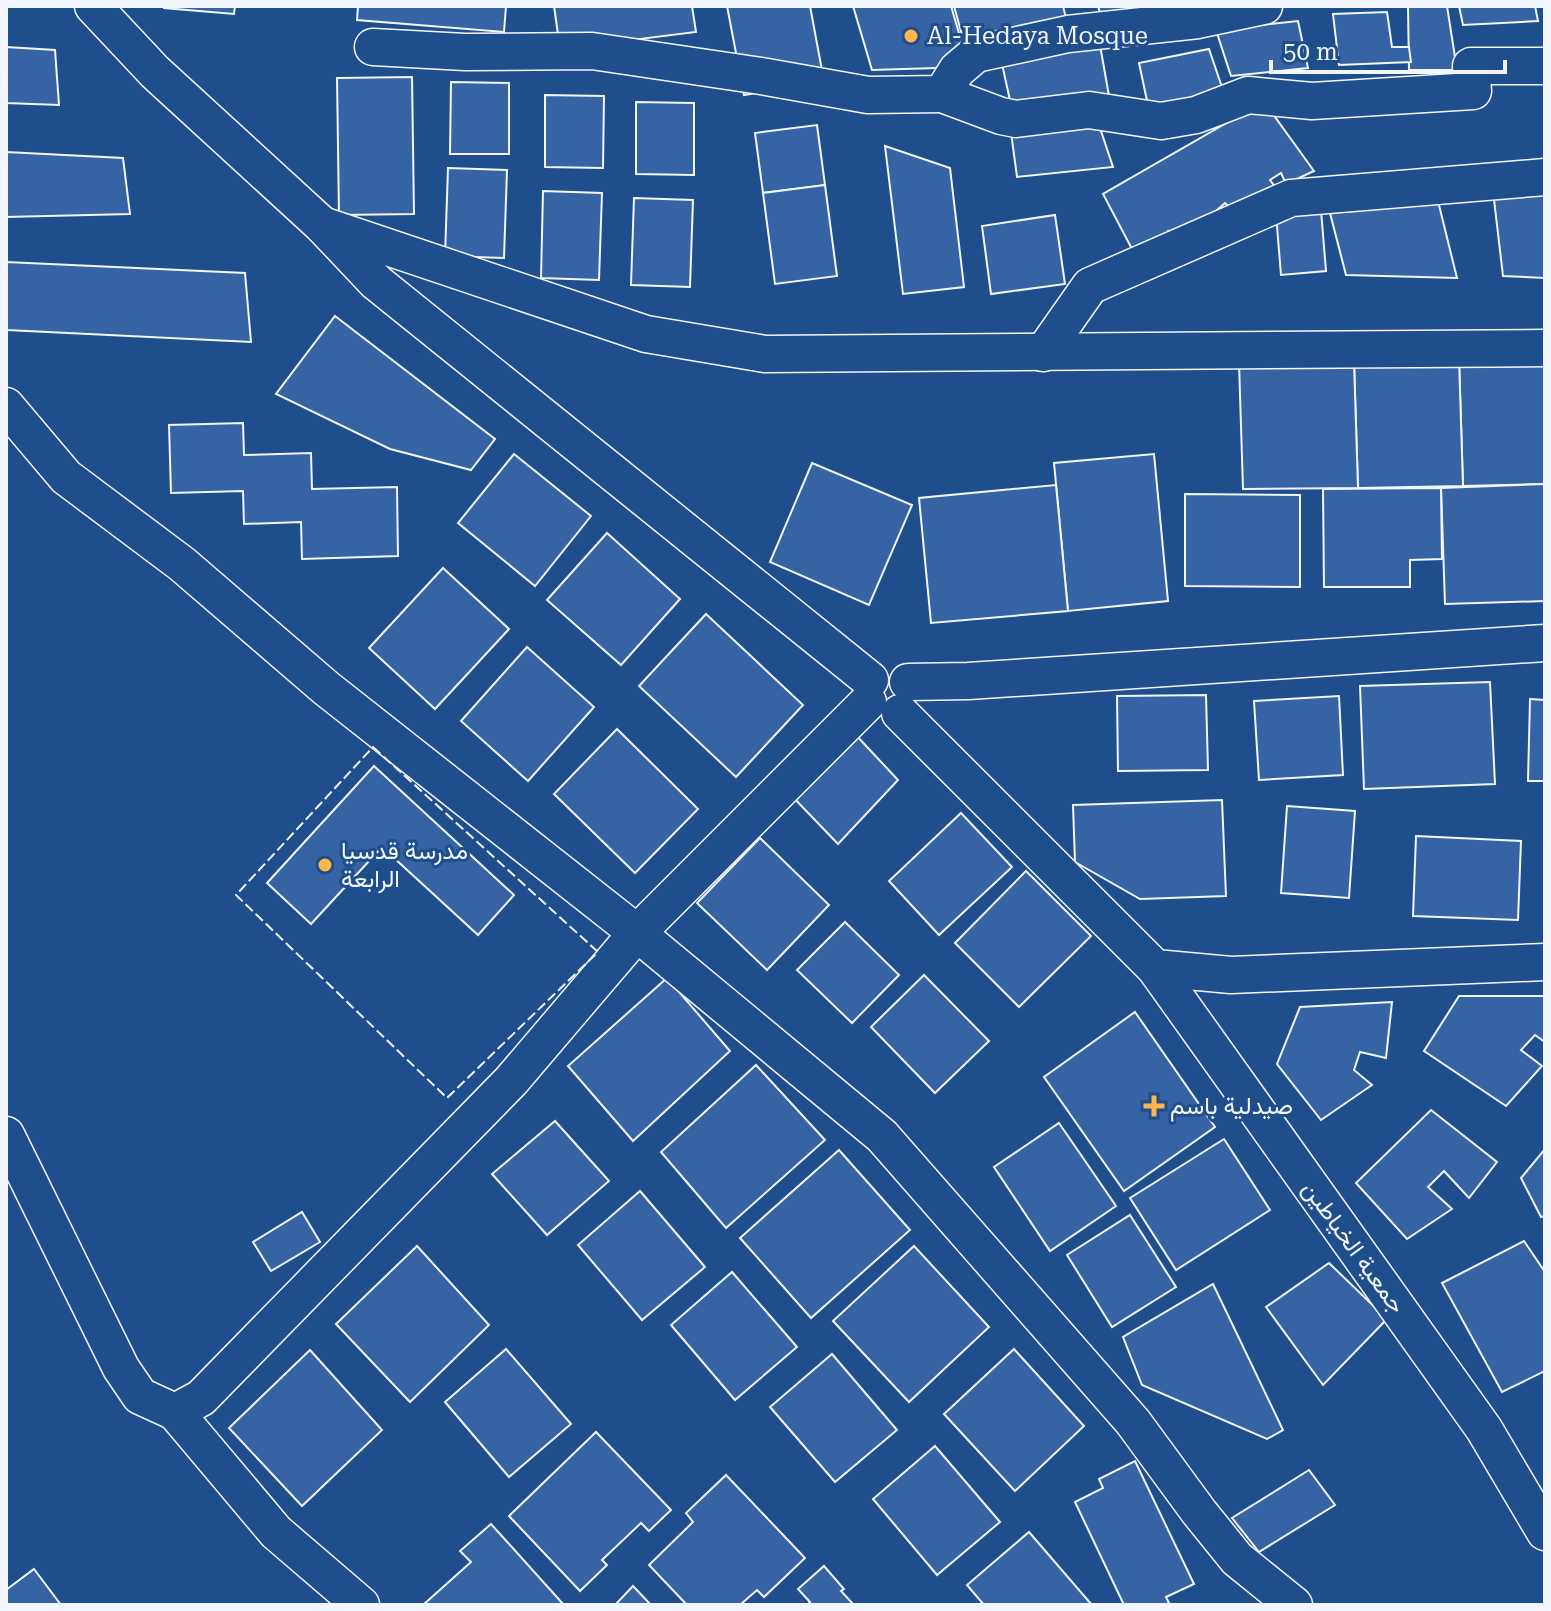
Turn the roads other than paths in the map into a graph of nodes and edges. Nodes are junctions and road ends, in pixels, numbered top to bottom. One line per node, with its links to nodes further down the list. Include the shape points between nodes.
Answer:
1 (93, 6): 8 (street, جمعية الخياطين, via 155,72)
2 (1264, 6): 3 (street, via 1198,20)
3 (1066, 20): 6 (street, via 976,54 957,70)
4 (373, 47): 6 (street, via 592,51 868,95)
5 (1545, 66): 6 (street, via 1471,66 1473,91 1312,101 1248,95 1196,115 1161,121 1089,110 1016,119)
6 (942, 94)
7 (1545, 177): 10 (street, via 1291,198 1090,286)
8 (322, 225): 10 (street, via 646,334 765,354); 13 (street, جمعية الخياطين, via 376,282)
9 (1545, 348): 10 (street)
10 (1043, 353)
11 (6, 406): 14 (street, via 66,477 182,564 326,688)
12 (1545, 643): 13 (street, via 968,681)
13 (886, 694): 14 (street); 16 (street, جمعية الخياطين)
14 (637, 933): 18 (street, via 511,1081 201,1398); 21 (street, via 882,1136 1133,1422 1237,1559)
15 (1545, 962): 16 (street, via 1231,975)
16 (1155, 968): 19 (street, جمعية الخياطين, via 1484,1429)
17 (6, 1135): 18 (street, via 121,1368 140,1396)
18 (175, 1412): 20 (street, via 276,1532)
19 (1545, 1532)
20 (361, 1605)
21 (1294, 1605)

